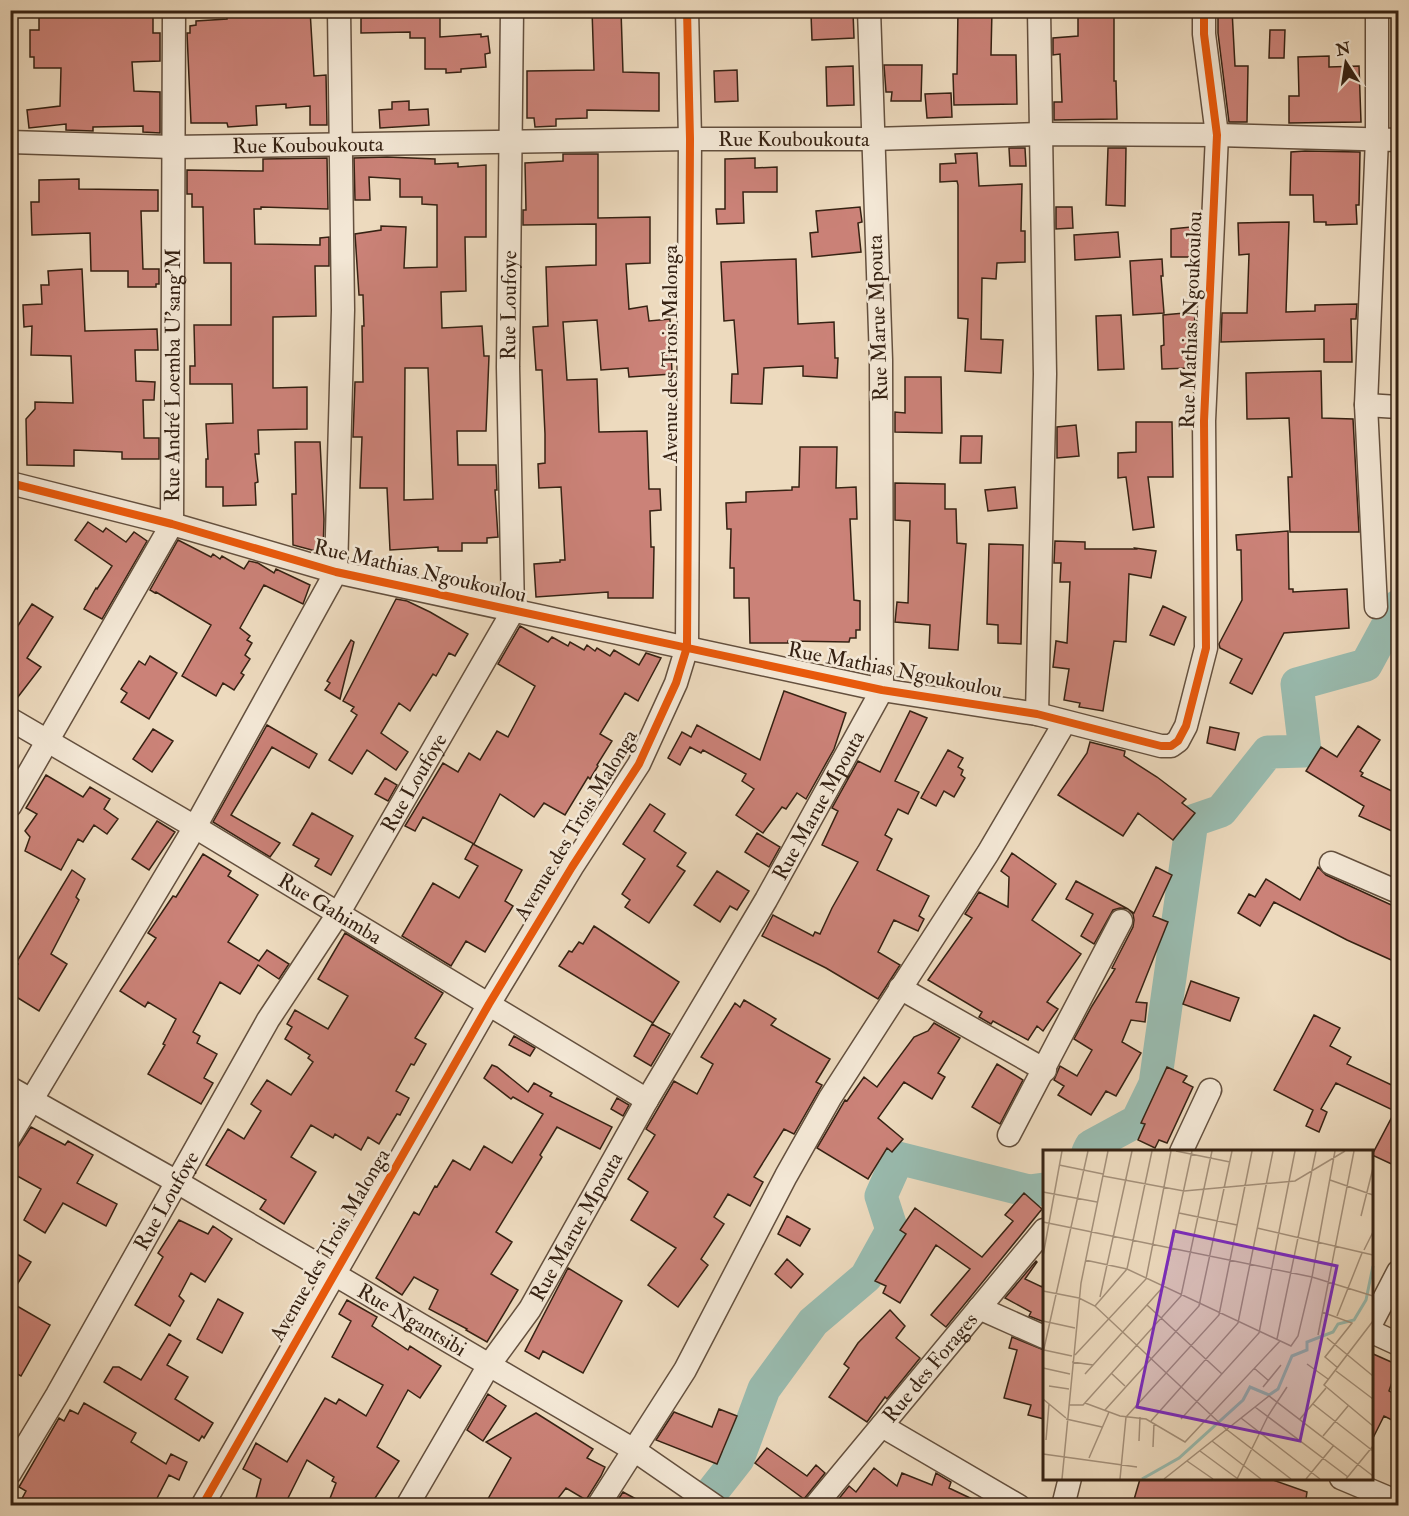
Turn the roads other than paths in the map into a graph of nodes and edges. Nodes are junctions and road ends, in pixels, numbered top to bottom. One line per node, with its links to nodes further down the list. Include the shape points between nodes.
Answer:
1 (174, 10): 17 (street, Rue André Loemba U'sang'M)
2 (339, 10): 16 (street)
3 (512, 10): 15 (street, Rue Loufoye)
4 (687, 10): 11 (street, Avenue des Trois Malonga)
5 (869, 10): 12 (street, Rue Marue Mpouta)
6 (1039, 10): 9 (street)
7 (1204, 10): 10 (street, Rue Mathias Ngoukoulou)
8 (1377, 10): 13 (street)
9 (1041, 134): 10 (street, Rue Kouboukouta); 12 (street, Rue Kouboukouta); 27 (street, via 1045,374)
10 (1216, 135): 13 (street, Rue Kouboukouta); 29 (street, Rue Mathias Ngoukoulou, via 1204,421 1206,648 1186,726 1178,741 1161,746)
11 (690, 139): 12 (street, Rue Kouboukouta); 15 (street, Rue Kouboukouta); 25 (street, Avenue des Trois Malonga)
12 (872, 139): 26 (street, Rue Marue Mpouta, via 881,360)
13 (1388, 139): 18 (street)
14 (10, 141): 17 (street, Rue Kouboukouta)
15 (512, 142): 16 (street, Rue Kouboukouta); 24 (street, Rue Loufoye, via 508,367)
16 (340, 144): 17 (street, Rue Kouboukouta); 22 (street, via 343,310)
17 (172, 147): 21 (street, Rue André Loemba U'sang'M)
18 (1366, 405): 19 (street); 23 (street)
19 (1398, 407)
20 (10, 483): 21 (street, Rue Mathias Ngoukoulou)
21 (172, 524): 22 (street, Rue Mathias Ngoukoulou); 30 (street, Rue André Loemba U'sang'M)
22 (336, 572): 24 (street, Rue Mathias Ngoukoulou); 32 (street)
23 (1376, 607)
24 (513, 611): 25 (street, Rue Mathias Ngoukoulou); 35 (street, Rue Loufoye)
25 (687, 647): 26 (street, Rue Mathias Ngoukoulou); 38 (street, Avenue des Trois Malonga, via 676,683 639,764)
26 (882, 690): 27 (street, Rue Mathias Ngoukoulou); 42 (street, Rue Marue Mpouta, via 766,900)
27 (1036, 714): 29 (street, Rue Mathias Ngoukoulou)
28 (10, 719): 30 (street, Rue Gahimba)
29 (1065, 722): 37 (street, via 988,853)
30 (49, 741): 31 (street, Rue André Loemba U'sang'M); 32 (street, Rue Gahimba)
31 (10, 806)
32 (195, 827): 35 (street, Rue Gahimba); 43 (street)
33 (1331, 863): 34 (street)
34 (1398, 892)
35 (338, 914): 38 (street, Rue Gahimba); 47 (street, Rue Loufoye, via 268,1020)
36 (1121, 921): 39 (street)
37 (900, 988): 39 (street); 58 (street, via 830,1098 685,1370)
38 (489, 1004): 42 (street, Rue Gahimba); 50 (street, Avenue des Trois Malonga)
39 (1045, 1070): 44 (street)
40 (10, 1088): 43 (street, Rue Ngantsibi)
41 (1210, 1090): 46 (street)
42 (647, 1100): 56 (street, Rue Marue Mpouta, via 530,1309)
43 (32, 1102): 45 (street); 47 (street, Rue Ngantsibi)
44 (1009, 1135)
45 (10, 1136)
46 (1182, 1150)
47 (177, 1182): 50 (street, Rue Ngantsibi); 59 (street, Rue Loufoye)
48 (1043, 1231): 51 (street, Rue des Forages)
49 (1398, 1272): 52 (street)
50 (334, 1275): 56 (street, Rue Ngantsibi); 63 (street, Avenue des Trois Malonga)
51 (979, 1308): 54 (street); 57 (street, Rue des Forages)
52 (1373, 1318)
53 (1373, 1333): 55 (street)
54 (1043, 1337)
55 (1398, 1344)
56 (489, 1365): 58 (street, Rue Ngantsibi); 64 (street, Rue Marue Mpouta)
57 (882, 1425): 67 (street, Rue des Forages); 68 (street)
58 (634, 1450): 65 (street); 66 (street, Rue Ngantsibi)
59 (10, 1473)
60 (1070, 1480): 69 (street)
61 (1343, 1480): 62 (street)
62 (1398, 1502)
63 (202, 1506)
64 (407, 1506)
65 (598, 1506)
66 (715, 1506)
67 (815, 1506)
68 (1019, 1506)
69 (1063, 1506)

